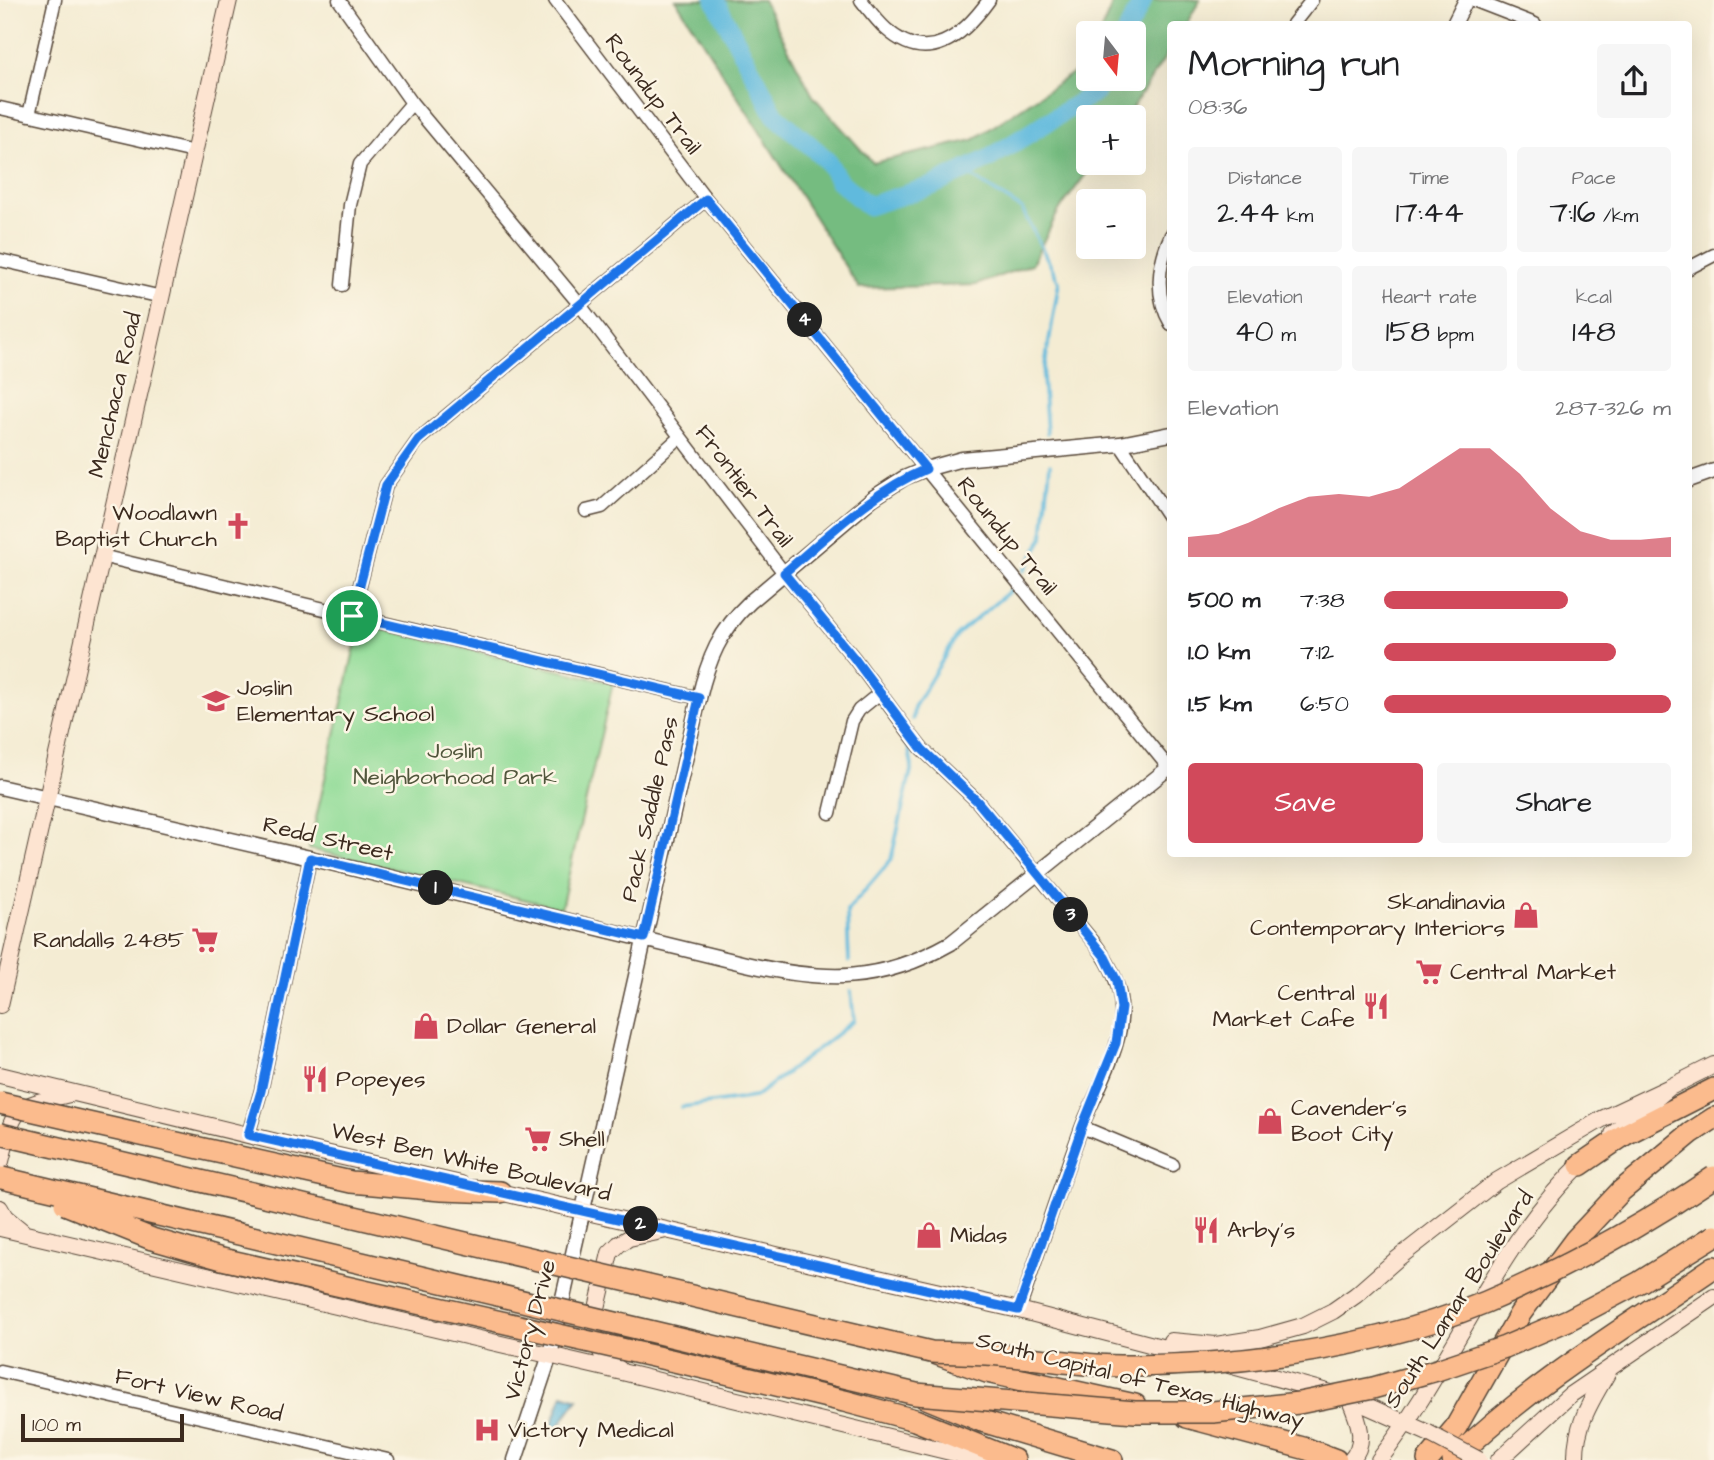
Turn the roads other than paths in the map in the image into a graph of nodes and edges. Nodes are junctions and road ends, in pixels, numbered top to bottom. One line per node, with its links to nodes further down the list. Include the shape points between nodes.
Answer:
1 (55, 0): 15 (street)
2 (229, 0): 16 (main road, Menchaca Road)
3 (339, 0): 13 (street, Frontier Trail)
4 (555, 0): 17 (street, Roundup Trail)
5 (861, 0): 6 (street, via 886,30 909,45 932,47 954,38)
6 (989, 0)
7 (1312, 0): 10 (street)
8 (1466, 0): 11 (street)
9 (1473, 0): 12 (street)
10 (1295, 21)
11 (1456, 21)
12 (1527, 21)
13 (412, 103): 22 (street, via 360,164 349,205); 24 (street, Frontier Trail)
14 (0, 108): 15 (street)
15 (29, 115): 16 (street)
16 (194, 152): 23 (main road, Menchaca Road)
17 (706, 199): 24 (street); 29 (street, Roundup Trail)
18 (1167, 247): 25 (street, via 1159,271)
19 (1714, 255): 21 (street)
20 (0, 261): 23 (street)
21 (1692, 266)
22 (342, 285)
23 (162, 297): 34 (main road, Menchaca Road)
24 (580, 305): 27 (street, Frontier Trail); 36 (street, via 418,440 386,485)
25 (1167, 318)
26 (1167, 434): 28 (street, Pack Saddle Pass)
27 (680, 437): 32 (street, via 603,507); 35 (street, Frontier Trail)
28 (1120, 444): 29 (street, Pack Saddle Pass, via 962,459); 33 (street)
29 (926, 469): 35 (street, Pack Saddle Pass, via 873,498); 39 (street, Roundup Trail)
30 (1714, 471): 31 (street)
31 (1692, 479)
32 (586, 511)
33 (1167, 514)
34 (101, 556): 36 (street); 42 (main road, Menchaca Road)
35 (784, 573): 37 (street, Frontier Trail); 38 (street, Pack Saddle Pass, via 724,631 712,653)
36 (352, 616): 38 (street)
37 (880, 693): 43 (street, via 852,721); 45 (street, Frontier Trail, via 922,749 971,794)
38 (699, 698): 46 (street, Pack Saddle Pass)
39 (1167, 763)
40 (1167, 769): 45 (street, Redd Street)
41 (0, 787): 42 (street, Redd Street)
42 (49, 798): 44 (street, Redd Street); 47 (main road, Menchaca Road)
43 (830, 813)
44 (310, 858): 46 (street, Redd Street); 57 (street)
45 (1038, 874): 46 (street, Redd Street, via 943,947 907,964 859,975 786,974); 55 (street, Frontier Trail, via 1105,957 1120,995 1116,1043)
46 (644, 938): 64 (street, Pack Saddle Pass)
47 (0, 1006)
48 (1714, 1065): 50 (main road, South Lamar Boulevard)
49 (0, 1075): 52 (main road, West Ben White Boulevard)
50 (1670, 1087): 59 (main road, South Lamar Boulevard); 72 (main road, West Ben White Boulevard, via 1591,1125 1497,1181 1356,1295 1303,1326 1216,1345)
51 (1714, 1090): 59 (highway, via 1624,1135)
52 (75, 1093): 57 (main road, West Ben White Boulevard); 60 (main road, via 22,1106 12,1119)
53 (0, 1103): 62 (highway, bridge, via 351,1182)
54 (1714, 1118): 89 (highway, via 1621,1191 1575,1240 1520,1314 1456,1427)
55 (1082, 1127): 58 (street); 71 (street, Frontier Trail)
56 (0, 1134): 73 (highway, bridge)
57 (248, 1135): 62 (main road, West Ben White Boulevard)
58 (1173, 1165)
59 (1580, 1165): 80 (main road, South Lamar Boulevard, via 1532,1219)
60 (1, 1173): 78 (highway, bridge); 84 (highway, bridge, via 152,1239 222,1259 844,1401 915,1420)
61 (1714, 1177): 73 (highway, bridge, via 1614,1240 1485,1302 1360,1340 1289,1354 1136,1366)
62 (500, 1192): 64 (main road, West Ben White Boulevard)
63 (0, 1208): 67 (main road)
64 (584, 1210): 66 (main road, West Ben White Boulevard); 74 (street, Victory Drive)
65 (0, 1228): 67 (main road)
66 (668, 1230): 71 (main road, West Ben White Boulevard); 77 (main road, via 629,1238 610,1253 594,1321 595,1340 603,1356)
67 (24, 1233): 74 (main road)
68 (1714, 1236): 78 (highway, bridge, via 1640,1282 1505,1347 1386,1384 1312,1401 1213,1412 1135,1412)
69 (1714, 1267): 90 (highway, via 1538,1386)
70 (1714, 1297): 75 (main road)
71 (1018, 1310): 72 (main road, West Ben White Boulevard)
72 (1137, 1339): 79 (main road, West Ben White Boulevard)
73 (931, 1352): 86 (highway, South Capital of Texas Highway, bridge, via 987,1372 1218,1423)
74 (550, 1355): 77 (main road); 82 (street, Victory Drive)
75 (1610, 1368): 92 (main road, via 1570,1395); 93 (main road, via 1583,1416)
76 (0, 1371): 81 (street, Fort View Road)
77 (622, 1372): 83 (main road)
78 (916, 1394): 85 (highway, via 982,1421)
79 (1349, 1398): 80 (main road, West Ben White Boulevard); 87 (main road, via 1362,1438)
80 (1406, 1423): 88 (main road, South Lamar Boulevard); 91 (main road, West Ben White Boulevard, bridge)
81 (388, 1460)
82 (514, 1460)
83 (983, 1460)
84 (1014, 1460)
85 (1112, 1460)
86 (1336, 1460)
87 (1351, 1460)
88 (1379, 1460)
89 (1428, 1460)
90 (1453, 1460)
91 (1479, 1460)
92 (1499, 1460)
93 (1576, 1460)

